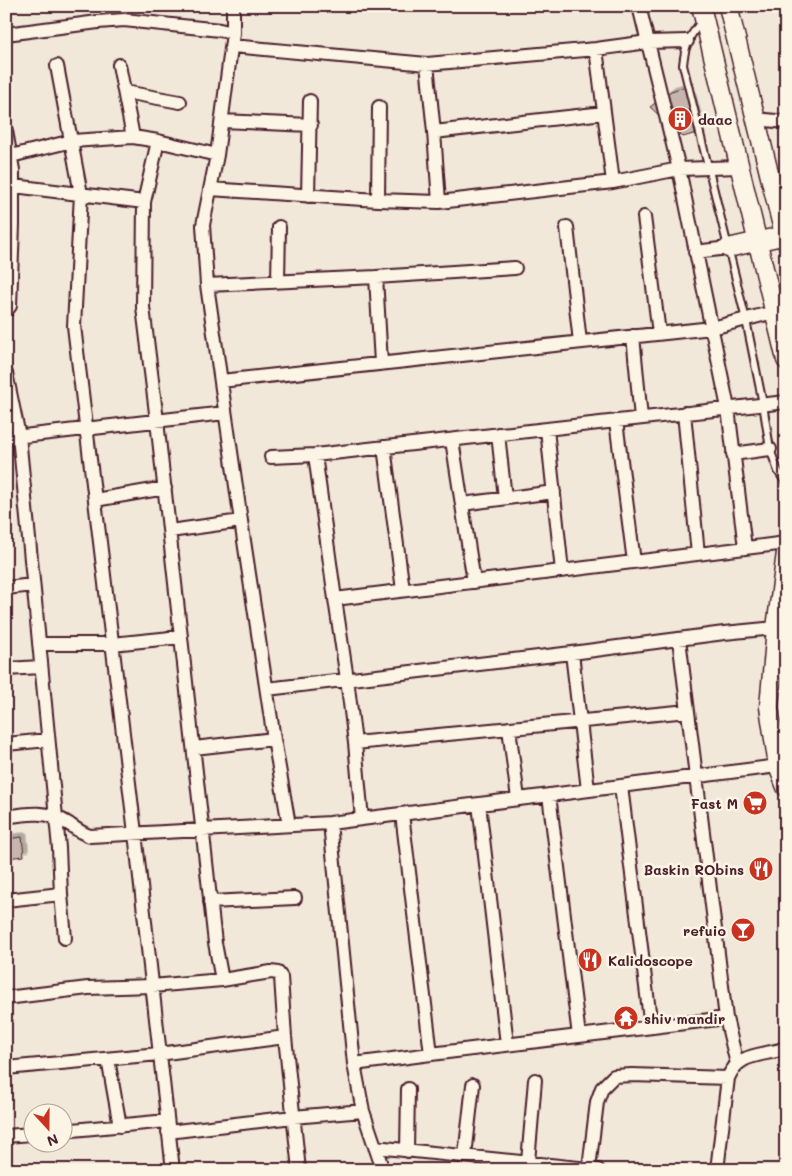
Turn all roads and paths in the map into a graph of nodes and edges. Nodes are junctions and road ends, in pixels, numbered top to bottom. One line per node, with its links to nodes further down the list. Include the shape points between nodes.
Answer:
1 (233, 6): 6 (street)
2 (639, 6): 8 (street)
3 (728, 6): 18 (street)
4 (703, 12): 7 (lane); 29 (street)
5 (6, 34): 6 (street, via 124,20 202,28)
6 (233, 40): 10 (street); 19 (street)
7 (687, 41): 8 (street); 30 (lane, via 683,65)
8 (648, 42): 9 (street); 31 (street)
9 (596, 49): 10 (street); 17 (street)
10 (427, 64): 23 (street)
11 (57, 66): 25 (street)
12 (119, 66): 13 (street)
13 (125, 92): 15 (street); 24 (street)
14 (310, 101): 21 (street)
15 (180, 102)
16 (379, 107): 37 (street)
17 (604, 113): 23 (street); 32 (street)
18 (755, 119): 20 (street); 40 (street)
19 (222, 122): 21 (street); 27 (street)
20 (786, 122)
21 (311, 125): 36 (street)
22 (6, 131): 28 (street)
23 (434, 132): 39 (street)
24 (133, 137): 25 (street); 26 (street)
25 (72, 141): 28 (street); 35 (street)
26 (158, 141): 27 (street); 38 (street)
27 (217, 155): 34 (street)
28 (11, 156): 33 (street)
29 (739, 167): 30 (street); 45 (street)
30 (708, 168): 31 (street); 46 (lane)
31 (679, 169): 32 (street); 47 (street)
32 (613, 182): 39 (street)
33 (10, 185): 35 (street); 52 (street, via 13,225 10,306)
34 (210, 188): 36 (street); 51 (street, via 204,225)
35 (81, 194): 38 (street); 71 (street, via 74,326)
36 (308, 196): 37 (street)
37 (378, 200): 39 (street)
38 (144, 202): 69 (street, via 143,307)
39 (439, 202)
40 (781, 206): 44 (street)
41 (644, 217): 56 (street)
42 (279, 227): 50 (street)
43 (567, 227): 58 (street)
44 (785, 237): 45 (street)
45 (757, 241): 46 (street); 53 (street)
46 (728, 248): 47 (street); 54 (lane)
47 (695, 252): 55 (street)
48 (515, 268): 49 (street)
49 (376, 277): 50 (street); 60 (street)
50 (278, 281): 51 (street)
51 (207, 285): 62 (street)
52 (6, 311)
53 (774, 312): 54 (street); 59 (street)
54 (746, 320): 55 (street); 64 (lane)
55 (712, 328): 56 (street); 65 (street)
56 (659, 333): 57 (street)
57 (633, 336): 58 (street); 68 (street)
58 (580, 342): 60 (street)
59 (786, 360)
60 (381, 363): 62 (street)
61 (6, 373): 74 (street)
62 (221, 381): 66 (street)
63 (786, 402): 64 (street)
64 (763, 404): 65 (street); 77 (lane)
65 (728, 408): 67 (street); 78 (street)
66 (225, 413): 69 (street); 87 (street)
67 (684, 413): 68 (street); 92 (street)
68 (641, 418): 70 (street)
69 (158, 421): 71 (street); 82 (street)
70 (616, 421): 72 (street); 93 (street)
71 (87, 429): 74 (street); 85 (street)
72 (547, 429): 73 (street); 83 (street)
73 (498, 434): 75 (street); 84 (street)
74 (12, 437): 96 (street)
75 (452, 440): 76 (street); 86 (street)
76 (384, 447): 79 (street); 98 (street)
77 (770, 449): 78 (street); 81 (lane)
78 (733, 454): 90 (street)
79 (315, 455): 80 (street); 99 (street)
80 (271, 457)
81 (786, 484)
82 (165, 488): 85 (street); 88 (street)
83 (554, 492): 84 (street); 94 (street)
84 (505, 498): 86 (street)
85 (95, 500): 104 (street)
86 (462, 504): 95 (street)
87 (241, 522): 88 (street); 109 (street)
88 (170, 532): 101 (street)
89 (786, 543): 90 (street)
90 (745, 548): 92 (street)
91 (786, 553): 100 (street)
92 (698, 554): 93 (street)
93 (634, 562): 94 (street)
94 (562, 571): 95 (street)
95 (474, 582): 98 (street)
96 (33, 584): 97 (street); 103 (street)
97 (6, 588)
98 (403, 590): 99 (street)
99 (335, 599): 108 (street)
100 (776, 628): 102 (street); 118 (street, via 769,707)
101 (181, 636): 104 (street); 117 (street)
102 (679, 639): 105 (street); 110 (street)
103 (39, 644): 104 (street); 106 (street)
104 (112, 644): 133 (street)
105 (572, 653): 108 (street); 111 (street)
106 (41, 667): 107 (street); 114 (street)
107 (6, 669)
108 (348, 679): 109 (street); 115 (street)
109 (267, 689): 113 (street)
110 (688, 710): 111 (street); 119 (street)
111 (580, 721): 112 (street); 122 (street)
112 (509, 728): 115 (street); 124 (street)
113 (274, 739): 117 (street); 131 (street)
114 (48, 740): 116 (street); 128 (street)
115 (355, 743): 129 (street)
116 (6, 744)
117 (194, 748): 132 (street)
118 (782, 766): 119 (street); 121 (street)
119 (696, 776): 120 (street); 142 (street)
120 (620, 786): 122 (street); 143 (street)
121 (786, 787)
122 (588, 790): 123 (street)
123 (549, 795): 124 (street); 144 (street)
124 (518, 799): 125 (street)
125 (479, 804): 126 (street); 146 (street)
126 (402, 814): 129 (street); 149 (street)
127 (6, 817): 128 (street, via 36,812)
128 (56, 818): 133 (street, via 90,836); 134 (street)
129 (362, 819): 130 (street)
130 (330, 823): 131 (street); 151 (street)
131 (289, 825): 132 (street)
132 (203, 829): 133 (street); 137 (street)
133 (135, 833): 140 (street)
134 (61, 894): 136 (street); 138 (street)
135 (295, 898): 137 (street)
136 (6, 900)
137 (210, 902): 139 (street)
138 (65, 938)
139 (222, 980): 140 (street); 145 (street, via 278,973 281,977)
140 (152, 986): 141 (street, via 88,988); 148 (street)
141 (6, 998)
142 (726, 1018): 143 (street); 152 (street)
143 (651, 1027): 144 (street)
144 (579, 1036): 146 (street)
145 (285, 1037): 148 (street); 159 (street)
146 (507, 1044): 149 (street)
147 (786, 1047): 152 (street)
148 (159, 1054): 150 (street); 161 (street)
149 (431, 1054): 151 (street)
150 (108, 1058): 153 (street); 160 (street)
151 (354, 1064): 158 (street)
152 (737, 1064): 154 (street)
153 (6, 1068)
154 (728, 1078): 169 (street, via 614,1076 602,1088 597,1102); 173 (street)
155 (535, 1080): 168 (street)
156 (473, 1085): 167 (street)
157 (408, 1089): 166 (street)
158 (363, 1111): 159 (street); 165 (street)
159 (293, 1117): 161 (street); 171 (street)
160 (120, 1126): 161 (street); 162 (street)
161 (167, 1127): 170 (street)
162 (72, 1130)
163 (22, 1135): 164 (street)
164 (6, 1136)
165 (375, 1147): 166 (street); 172 (street)
166 (407, 1151): 167 (street)
167 (465, 1156): 168 (street)
168 (528, 1162): 169 (street)
169 (594, 1169)
170 (172, 1170)
171 (299, 1170)
172 (380, 1170)
173 (717, 1170)

